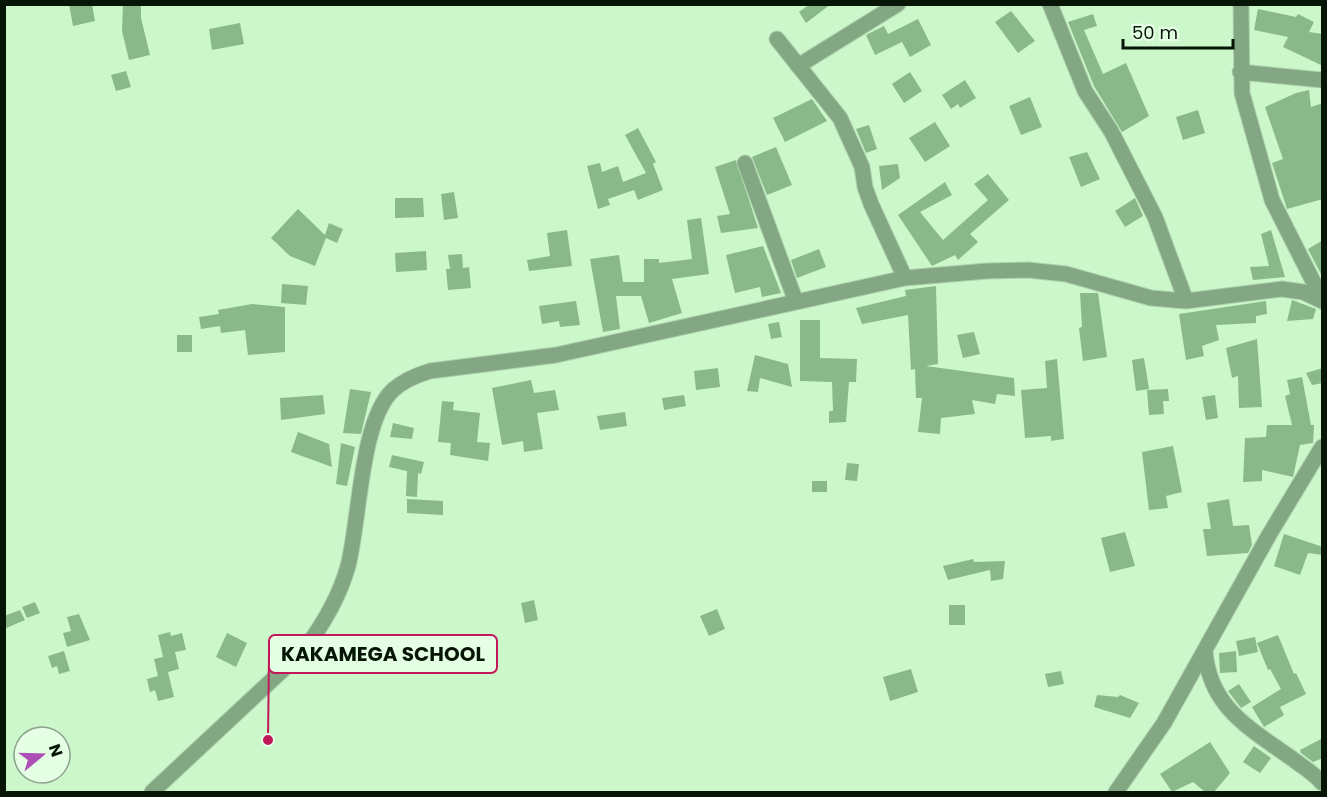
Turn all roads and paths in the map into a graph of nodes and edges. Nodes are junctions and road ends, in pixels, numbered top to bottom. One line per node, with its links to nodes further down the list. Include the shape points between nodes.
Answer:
1 (898, 4): 5 (street)
2 (1050, 4): 11 (street, via 1084,91 1111,131 1151,208)
3 (1241, 4): 6 (street)
4 (777, 39): 5 (street)
5 (798, 66): 9 (street, via 840,118 862,167 871,204)
6 (1240, 72): 7 (street); 10 (street, via 1242,93 1272,200)
7 (1323, 80)
8 (745, 163): 12 (street)
9 (905, 278): 11 (street, via 1029,270 1066,274 1150,298); 12 (street)
10 (1323, 300): 11 (street, via 1282,289)
11 (1186, 301)
12 (796, 302): 16 (street, via 556,355 430,371 413,376 393,390 375,420 347,568 334,603 317,632 303,651)
13 (1323, 447): 14 (street)
14 (1205, 650): 15 (street, via 1213,686 1229,711); 17 (street, via 1164,723)
15 (1323, 783)
16 (152, 792)
17 (1116, 792)

